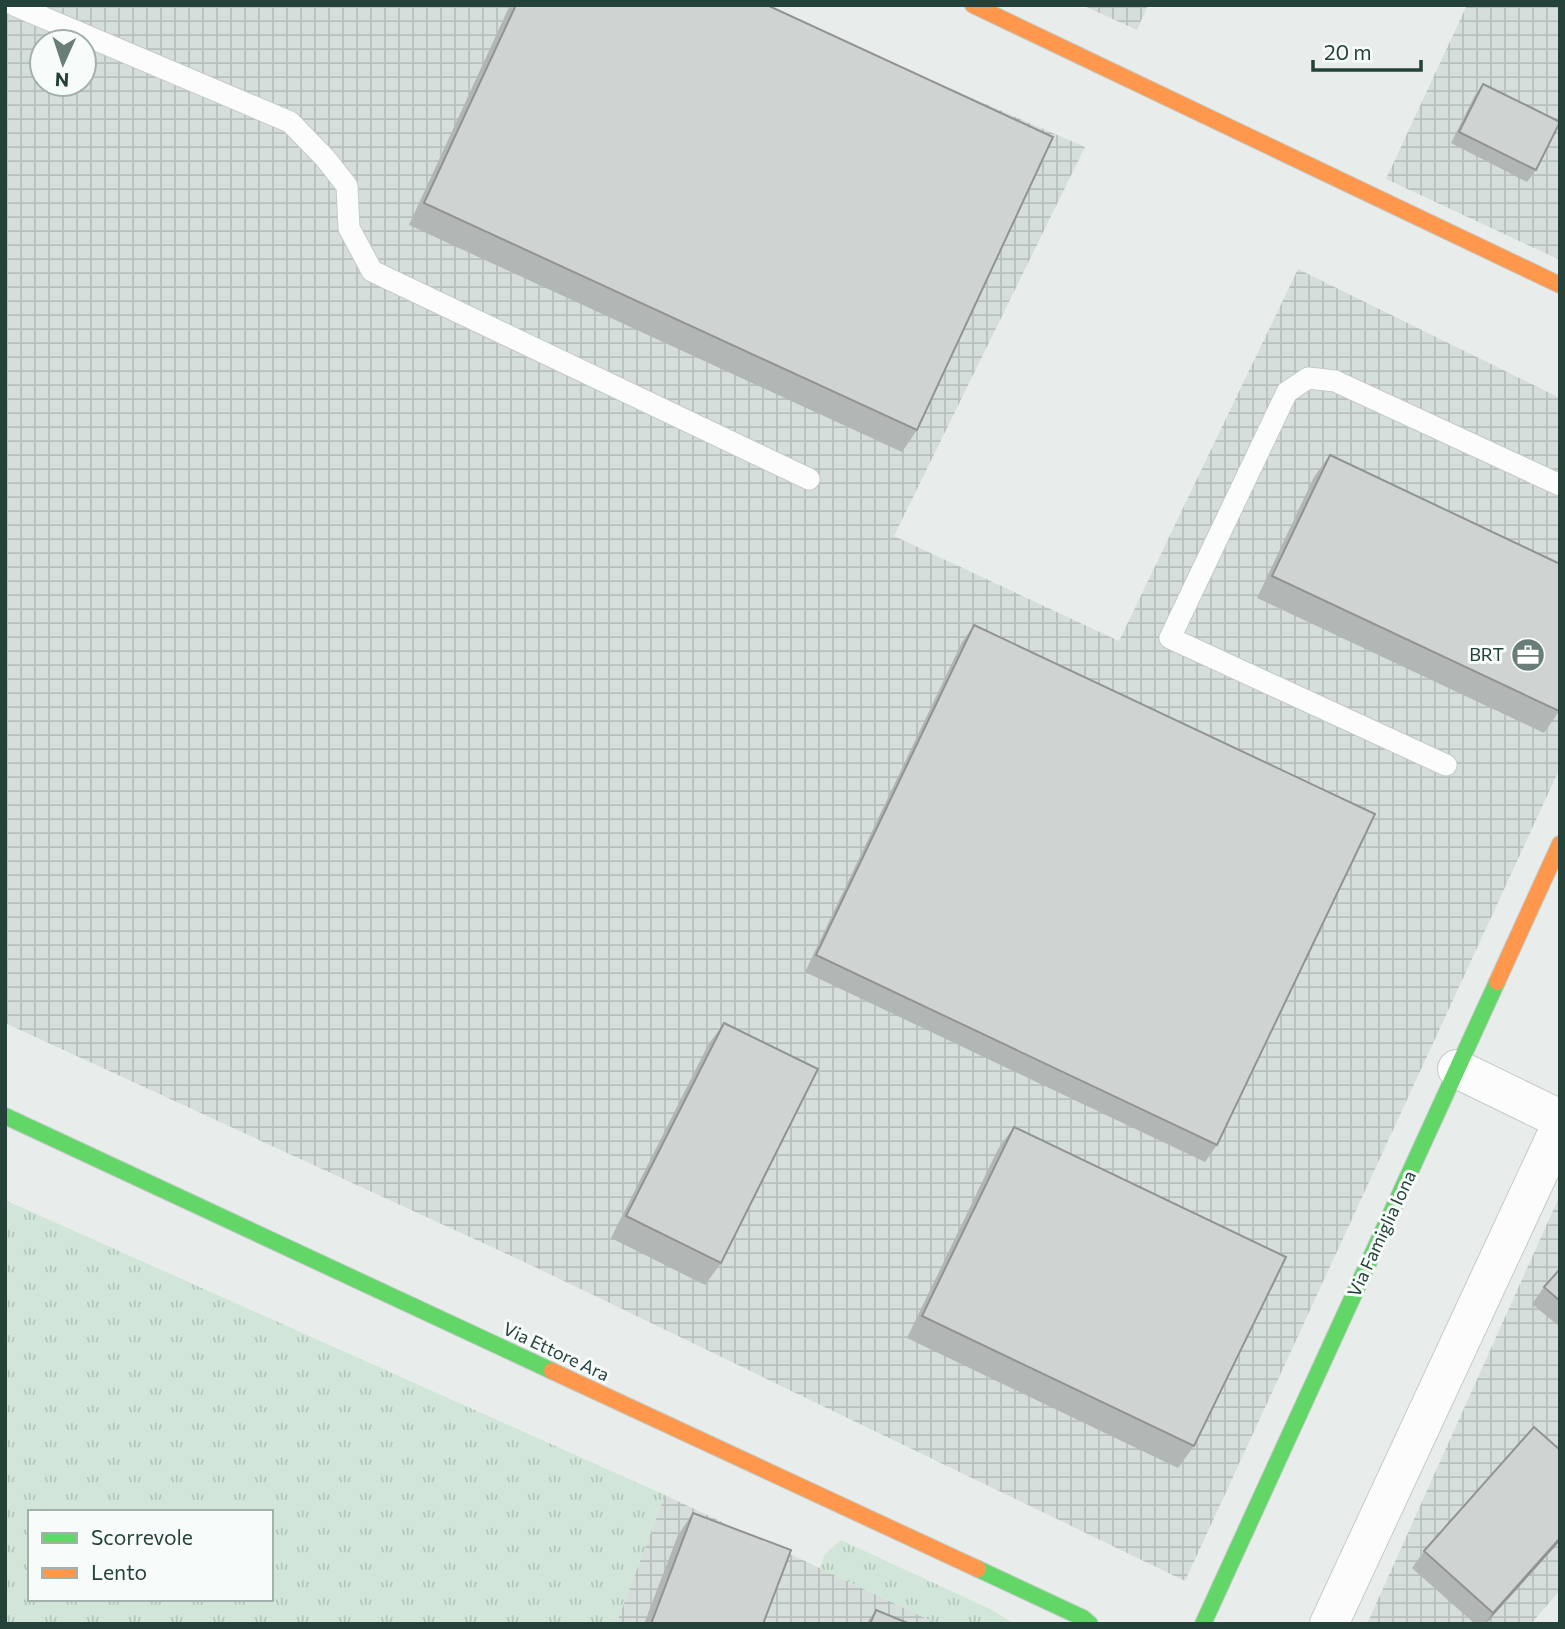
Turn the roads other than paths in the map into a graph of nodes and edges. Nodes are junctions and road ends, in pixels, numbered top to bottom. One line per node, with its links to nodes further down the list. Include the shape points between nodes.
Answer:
1 (15, 5): 4 (lane, via 290,122 347,186 349,228 372,271)
2 (973, 5): 3 (street)
3 (1560, 285)
4 (809, 479)
5 (1560, 485): 6 (lane, via 1335,381 1308,378 1287,392 1170,638)
6 (1446, 765)
7 (1560, 844): 8 (street, Via Famiglia Iona)
8 (1457, 1069): 10 (street); 13 (street, Via Famiglia Iona)
9 (5, 1116): 12 (street, Via Ettore Ara)
10 (1560, 1119)
11 (1560, 1127): 14 (street)
12 (1090, 1624)
13 (1203, 1624)
14 (1329, 1624)

